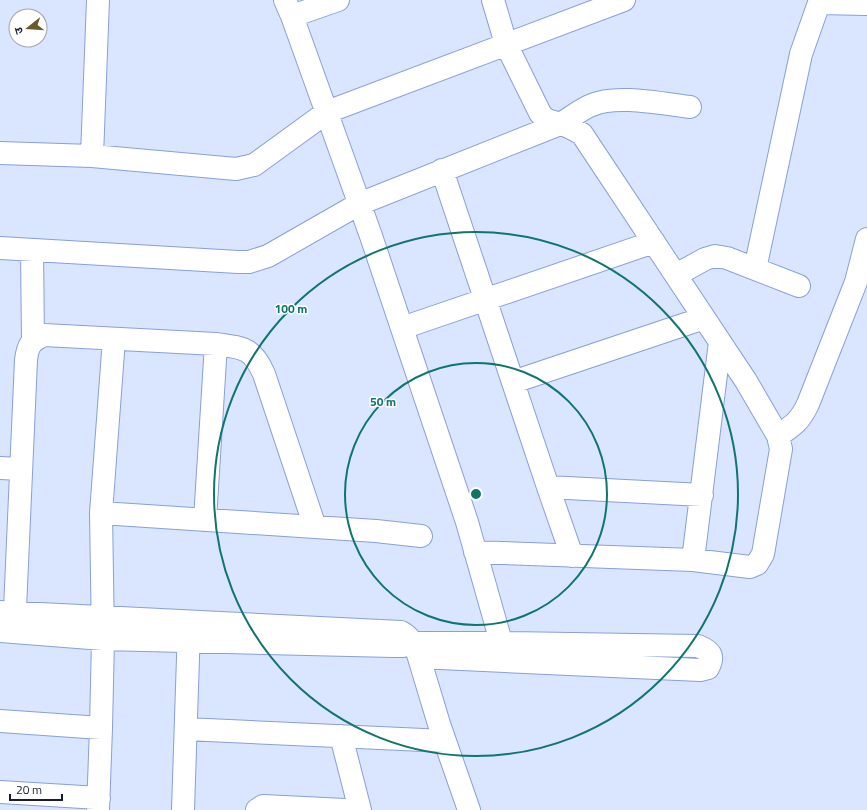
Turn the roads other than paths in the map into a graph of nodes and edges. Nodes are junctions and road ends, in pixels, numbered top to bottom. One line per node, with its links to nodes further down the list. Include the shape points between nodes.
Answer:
1 (98, 0): 13 (street)
2 (338, 0): 7 (street)
3 (492, 0): 8 (street)
4 (624, 0): 8 (street)
5 (820, 1): 6 (street); 20 (street, via 801,54)
6 (867, 4)
7 (289, 8): 10 (street)
8 (506, 44): 10 (street); 11 (street, via 540,113 550,122)
9 (690, 107): 11 (street, via 615,99 591,105)
10 (326, 112): 13 (street, via 254,165 244,168); 15 (street)
11 (560, 124): 14 (street); 17 (street, via 582,134)
12 (0, 153): 13 (street)
13 (92, 156)
14 (442, 170): 15 (street); 23 (street)
15 (360, 204): 19 (street, via 268,256 249,262); 25 (street)
16 (867, 239): 31 (street, via 856,282 808,404 802,416)
17 (654, 242): 21 (street); 23 (street)
18 (0, 248): 19 (street)
19 (32, 250): 27 (street)
20 (755, 269): 21 (street, via 715,256); 22 (street)
21 (676, 275): 24 (street)
22 (799, 286)
23 (486, 300): 25 (street); 30 (street)
24 (704, 318): 28 (street); 30 (street)
25 (402, 328): 41 (street)
26 (114, 339): 27 (street, via 44,335); 29 (street); 36 (street)
27 (33, 341): 33 (street, via 28,348 26,360)
28 (720, 342): 31 (street); 35 (street)
29 (216, 344): 37 (street); 38 (street, via 240,347 250,352 258,362)
30 (513, 382): 34 (street)
31 (778, 436): 43 (street, via 781,449 763,554 757,564 750,567)
32 (0, 468): 33 (street)
33 (21, 469): 39 (street)
34 (548, 487): 35 (street); 42 (street)
35 (702, 494): 43 (street)
36 (100, 513): 37 (street); 44 (street)
37 (205, 520): 38 (street)
38 (315, 527): 40 (street)
39 (9, 535): 45 (street)
40 (421, 536)
41 (475, 552): 42 (street); 49 (street)
42 (572, 556): 43 (street)
43 (693, 560)
44 (101, 616): 45 (street); 46 (street); 47 (street)
45 (8, 622): 47 (street)
46 (189, 631): 47 (street); 48 (street, via 401,632 406,634); 52 (street)
47 (102, 638): 51 (street)
48 (416, 650): 49 (street); 54 (street)
49 (504, 652): 49 (street, via 698,646 707,650 711,662 708,668 700,670)
50 (0, 721): 51 (street)
51 (101, 728): 56 (street)
52 (186, 729): 53 (street); 57 (street)
53 (341, 736): 54 (street); 60 (street)
54 (445, 741): 61 (street)
55 (3, 798): 56 (street)
56 (98, 804)
57 (183, 810)
58 (257, 810): 59 (street, via 263,806)
59 (345, 810)
60 (360, 810)
61 (469, 810)

